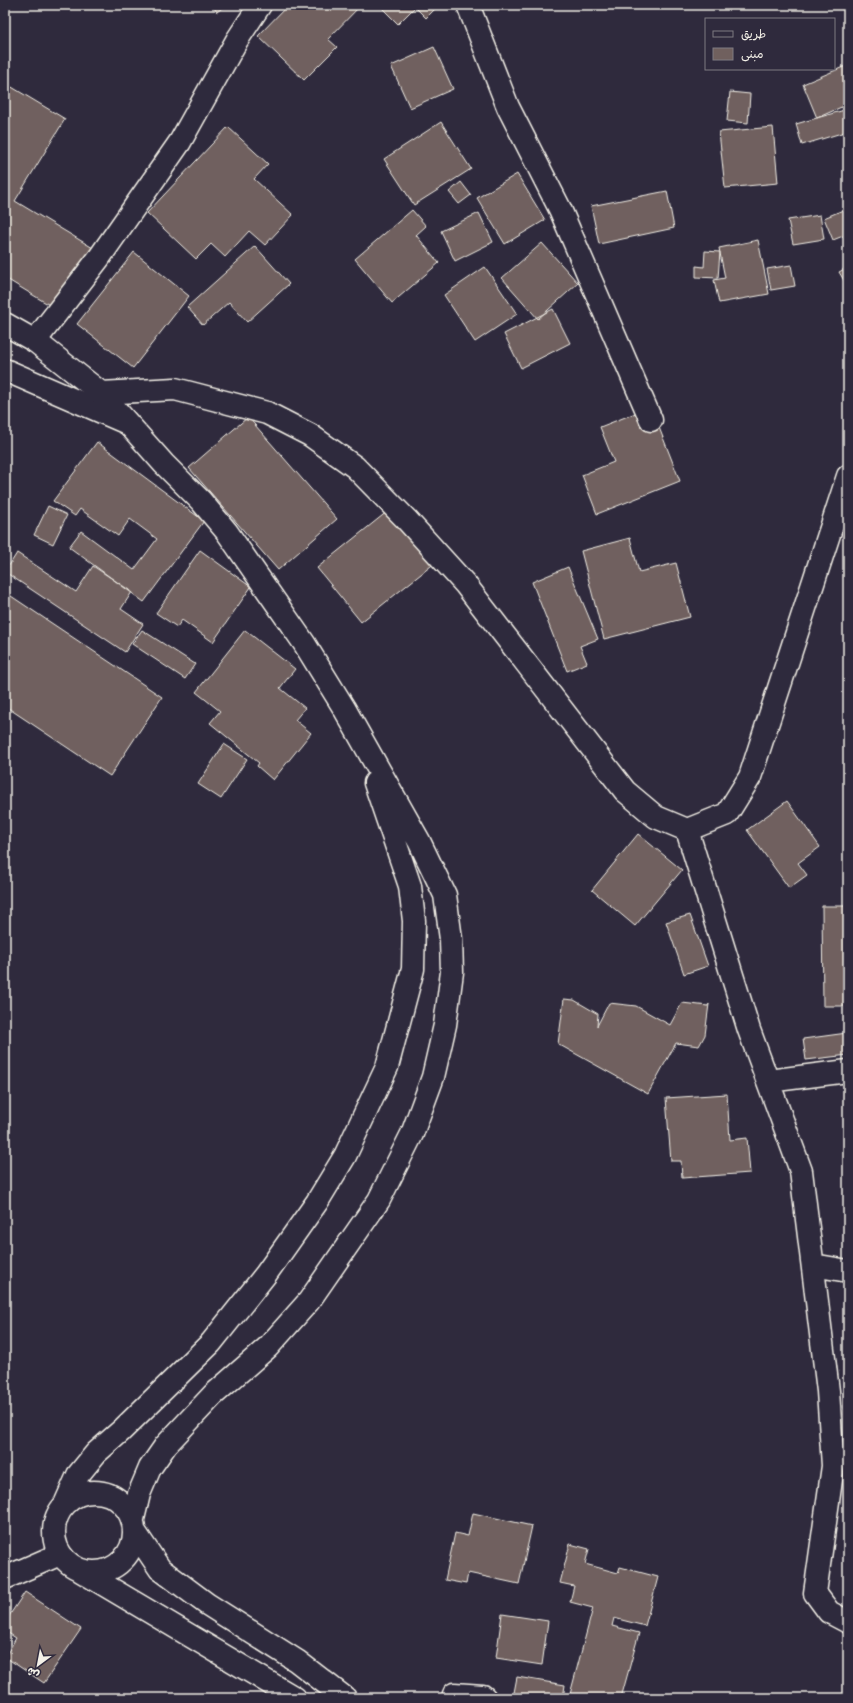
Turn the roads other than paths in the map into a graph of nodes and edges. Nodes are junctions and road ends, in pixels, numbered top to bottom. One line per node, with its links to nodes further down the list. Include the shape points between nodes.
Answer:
1 (260, 5): 4 (street, via 237,40 180,142 99,258)
2 (468, 5): 7 (street, via 508,107 560,209)
3 (5, 324): 4 (street)
4 (36, 341): 6 (street)
5 (5, 370): 8 (street)
6 (101, 393): 8 (street); 11 (street, via 175,389 267,413 310,435 354,468 406,519 465,584 625,791 656,817)
7 (650, 420)
8 (127, 423): 10 (street, via 201,501 226,532 304,644)
9 (848, 476): 11 (street, via 750,777 727,814)
10 (359, 735): 16 (street, via 410,886 414,921 413,968 387,1067 345,1156 317,1202 266,1274 211,1343 96,1453 78,1475); 17 (street, via 420,841 445,895 452,939 452,972 445,1025 433,1077 412,1134 379,1200 309,1301 268,1347 213,1395 166,1445 150,1468 139,1494)
11 (687, 830): 13 (street, via 749,1030)
12 (848, 1071): 13 (street)
13 (768, 1081): 14 (street, via 801,1171)
14 (813, 1266): 15 (street); 21 (street, via 828,1391 833,1466 815,1593 828,1612)
15 (848, 1271)
16 (66, 1502): 17 (street, via 91,1491 105,1493 118,1499 127,1508); 18 (street, via 58,1514 54,1527 54,1541)
17 (134, 1526): 19 (street, via 133,1545 118,1565 106,1571); 23 (street, via 160,1569 207,1604 297,1661)
18 (60, 1554): 19 (street, via 69,1564); 20 (street)
19 (80, 1570): 22 (street)
20 (5, 1578)
21 (848, 1622)
22 (295, 1698)
23 (345, 1698)
24 (453, 1698): 25 (street, via 454,1694)
25 (485, 1698)

